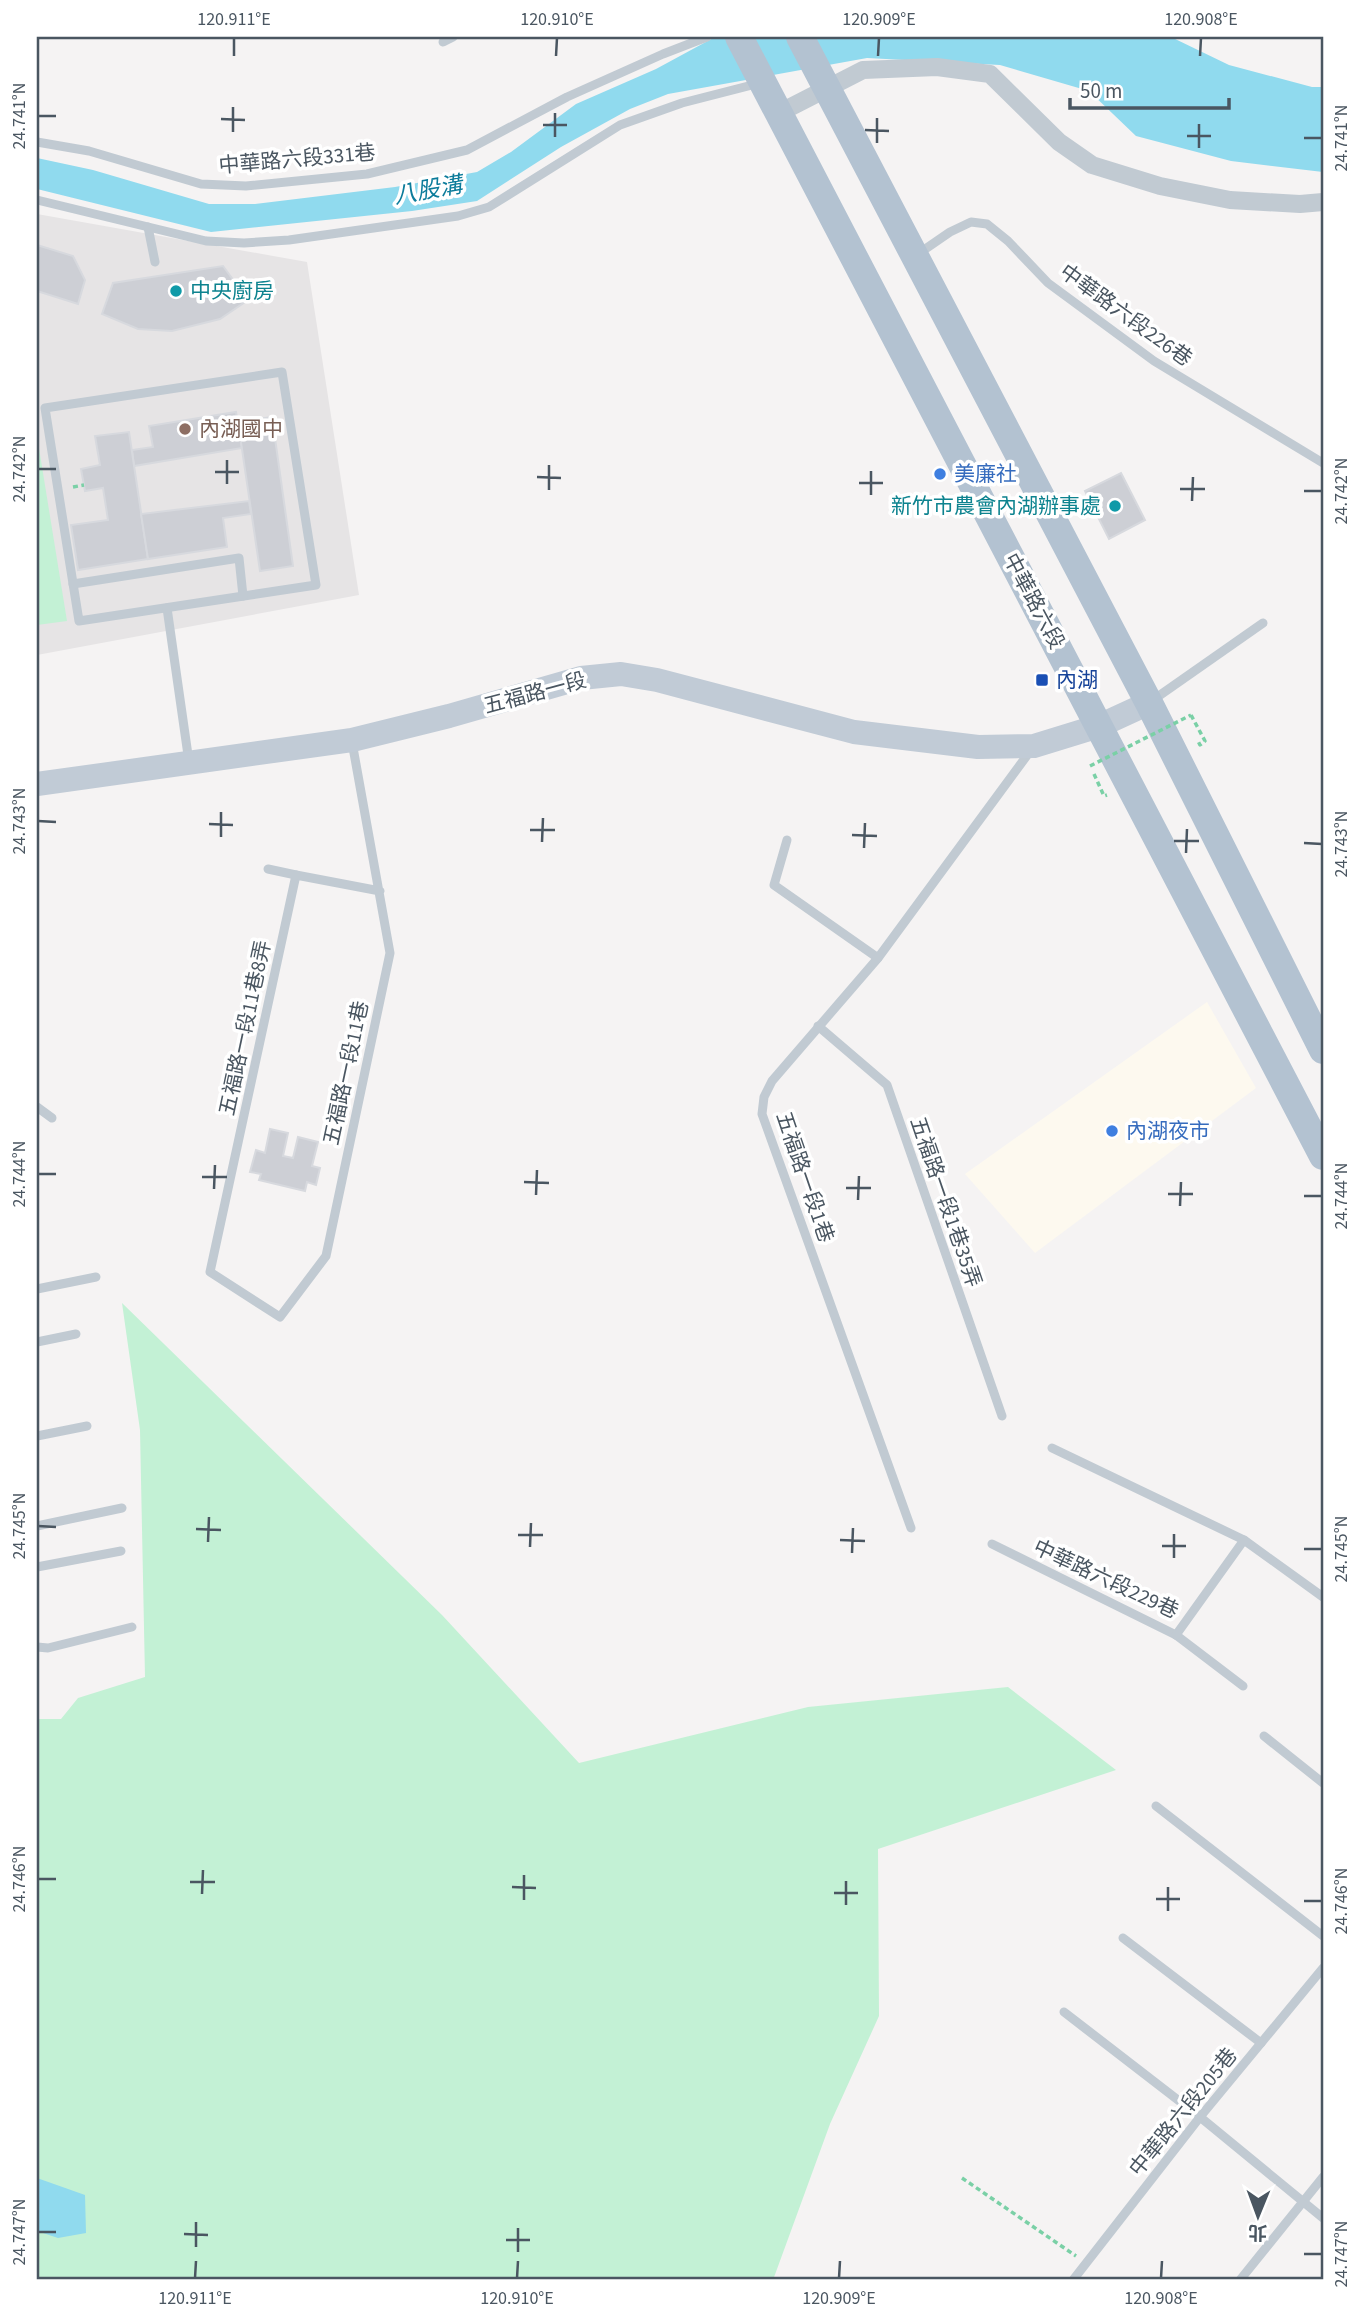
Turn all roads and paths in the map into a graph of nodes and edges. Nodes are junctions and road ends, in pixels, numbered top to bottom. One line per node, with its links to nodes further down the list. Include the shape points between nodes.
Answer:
1 (453, 37): 5 (lane)
2 (707, 37): 9 (lane, 中華路六段331巷, via 567,97 467,150 367,174 246,186 201,184 89,151)
3 (739, 37): 6 (main road, 中華路六段)
4 (800, 37): 7 (main road)
5 (443, 42)
6 (764, 82): 8 (main road, 中華路六段); 12 (lane, via 620,125 489,207 458,216 244,243 206,241)
7 (827, 88): 8 (street); 11 (street, via 863,71 937,67 990,74 1059,142 1092,165 1160,186 1230,200); 13 (main road)
8 (779, 113): 21 (main road, 中華路六段)
9 (37, 142)
10 (37, 200): 12 (lane)
11 (1323, 202)
12 (148, 226): 14 (lane)
13 (917, 256): 15 (lane, 中華路六段226巷, via 971,222 987,223 1048,283 1154,361); 20 (main road)
14 (155, 262)
15 (1323, 463)
16 (73, 584): 17 (lane, via 239,558); 17 (lane, via 46,408 282,372 316,584); 18 (lane, via 79,621)
17 (243, 596): 18 (lane)
18 (167, 608): 25 (lane)
19 (1264, 623): 20 (lane)
20 (1149, 704): 21 (main road, 五福路一段); 34 (main road)
21 (1099, 726): 24 (main road, 五福路一段); 37 (main road, 中華路六段)
22 (1195, 737): 26 (path, bridge, via 1200,745 1205,741 1191,715)
23 (352, 740): 24 (main road, 五福路一段, via 581,678 621,674 854,732 978,747); 25 (main road, 五福路一段); 31 (lane, 五福路一段11巷)
24 (1034, 746): 32 (lane, 五福路一段1巷)
25 (189, 762): 27 (main road, 五福路一段)
26 (1090, 766)
27 (37, 784)
28 (787, 840): 32 (lane, via 774,885)
29 (268, 869): 30 (lane)
30 (296, 875): 31 (lane); 38 (lane, 五福路一段11巷8弄)
31 (380, 891): 38 (lane, 五福路一段11巷, via 390,953 326,1256 281,1317)
32 (878, 958): 33 (lane, 五福路一段1巷)
33 (818, 1026): 43 (lane, 五福路一段1巷35弄, via 887,1085); 49 (lane, 五福路一段1巷, via 772,1081 762,1114)
34 (1323, 1050)
35 (37, 1107): 36 (lane)
36 (52, 1118)
37 (1323, 1156)
38 (210, 1272)
39 (96, 1278): 40 (lane)
40 (37, 1289)
41 (76, 1334): 42 (lane)
42 (37, 1342)
43 (1002, 1416)
44 (87, 1426): 45 (lane)
45 (37, 1436)
46 (1052, 1448): 50 (lane)
47 (122, 1508): 48 (lane)
48 (37, 1526)
49 (911, 1528)
50 (1244, 1540): 54 (lane); 56 (lane, 中華路六段229巷)
51 (992, 1544): 56 (lane, 中華路六段229巷)
52 (121, 1551): 53 (lane)
53 (37, 1567)
54 (1323, 1597)
55 (132, 1628): 57 (lane)
56 (1176, 1636): 58 (lane)
57 (37, 1647)
58 (1243, 1686)
59 (1264, 1736): 60 (lane)
60 (1323, 1783)
61 (1156, 1806): 62 (lane)
62 (1323, 1936)
63 (1123, 1938): 66 (lane)
64 (1323, 1968): 66 (lane, 中華路六段205巷)
65 (1064, 2011): 67 (lane)
66 (1261, 2043): 67 (lane, 中華路六段205巷)
67 (1200, 2117): 70 (lane); 72 (lane, 中華路六段205巷)
68 (1323, 2177): 70 (lane)
69 (962, 2178): 72 (path)
70 (1304, 2201): 71 (lane); 74 (lane)
71 (1323, 2218)
72 (1086, 2263): 73 (lane, 中華路六段205巷)
73 (1073, 2280)
74 (1240, 2280)

